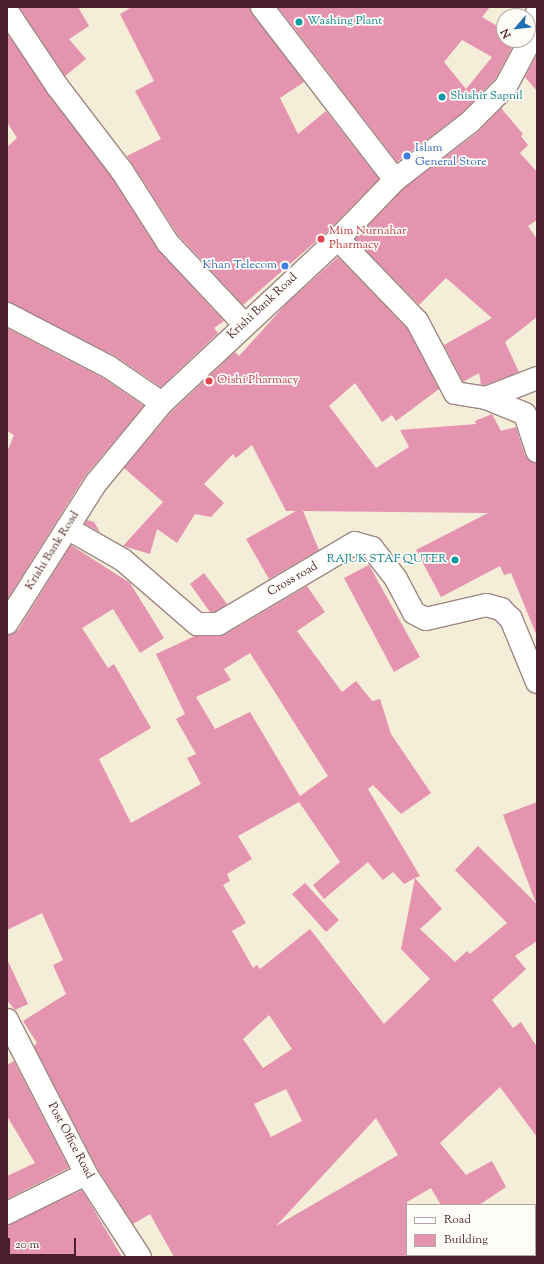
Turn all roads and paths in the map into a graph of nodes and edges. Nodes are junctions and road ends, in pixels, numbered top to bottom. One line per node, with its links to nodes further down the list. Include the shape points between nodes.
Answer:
1 (262, 7): 4 (street)
2 (7, 11): 7 (street, via 57,86 122,170 168,244)
3 (537, 13): 4 (street, Krishi Bank Road, via 533,35 506,86 470,122)
4 (395, 180): 5 (street, Krishi Bank Road)
5 (338, 239): 7 (street, Krishi Bank Road); 9 (street, via 417,321 455,393)
6 (7, 314): 10 (street, via 109,367)
7 (244, 324): 10 (street, Krishi Bank Road)
8 (537, 378): 9 (street)
9 (486, 398): 11 (street, via 525,414)
10 (162, 403): 12 (street, Krishi Bank Road, via 96,482)
11 (537, 451)
12 (68, 528): 13 (street, Krishi Bank Road); 14 (street, Cross road, via 123,560 197,624 218,624 355,543 372,548 396,580 414,613 426,619 486,605 501,609 512,619)
13 (7, 623)
14 (537, 682)
15 (7, 1020): 16 (street, Post Office Road)
16 (86, 1174): 17 (street); 18 (street, Post Office Road)
17 (7, 1213)
18 (140, 1257)

